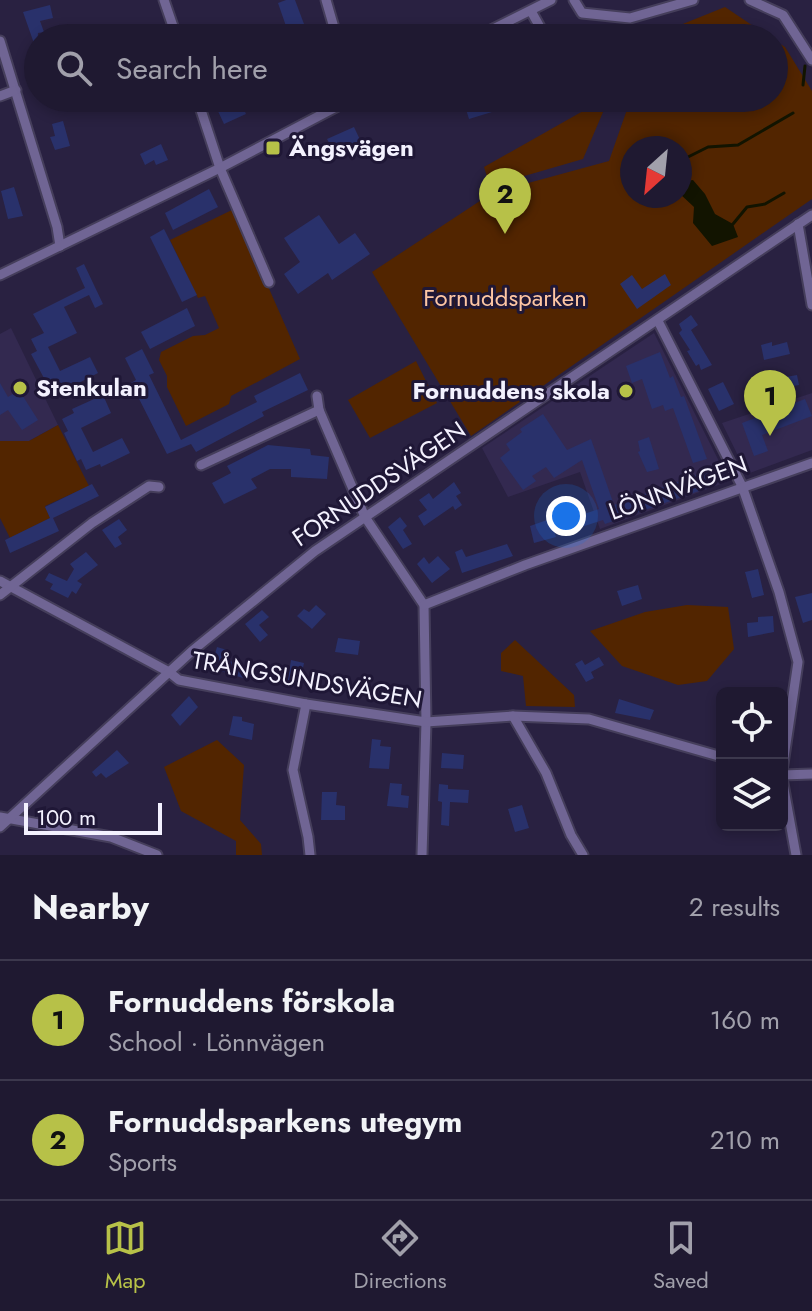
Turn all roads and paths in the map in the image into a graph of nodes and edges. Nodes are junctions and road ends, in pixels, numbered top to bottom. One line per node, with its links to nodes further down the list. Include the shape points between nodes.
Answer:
1 (164, 0): 8 (street)
2 (326, 0): 9 (street)
3 (551, 0): 7 (street)
4 (574, 0): 5 (street, via 582,13 630,18)
5 (693, 0)
6 (750, 0): 13 (street, via 783,15)
7 (531, 11): 10 (street); 11 (street)
8 (172, 24)
9 (333, 24)
10 (504, 24)
11 (538, 24)
12 (0, 41): 14 (street)
13 (812, 60)
14 (16, 90): 15 (street); 21 (street)
15 (0, 96)
16 (202, 112): 18 (street)
17 (326, 112): 18 (street)
18 (220, 168): 21 (street); 23 (street)
19 (812, 215): 20 (street, FORNUDDSVÄGEN)
20 (798, 224): 24 (street); 25 (street, FORNUDDSVÄGEN)
21 (60, 246): 22 (street)
22 (0, 275)
23 (269, 282)
24 (812, 305)
25 (658, 321): 30 (street); 32 (street, FORNUDDSVÄGEN)
26 (317, 396): 27 (street)
27 (319, 410): 29 (street); 32 (street)
28 (812, 463): 30 (street, LÖNNVÄGEN)
29 (201, 465)
30 (742, 486): 36 (street, LÖNNVÄGEN); 42 (street, via 798,662)
31 (159, 487): 34 (street, via 149,486 92,523)
32 (365, 517): 36 (street); 37 (street, FORNUDDSVÄGEN, via 315,551)
33 (0, 581): 34 (street, TRÅNGSUNDSVÄGEN)
34 (10, 586): 35 (street); 37 (street, TRÅNGSUNDSVÄGEN)
35 (0, 595)
36 (424, 605): 40 (street)
37 (169, 672): 38 (street, TRÅNGSUNDSVÄGEN, via 179,680); 46 (street, FORNUDDSVÄGEN)
38 (306, 704): 40 (street, TRÅNGSUNDSVÄGEN); 49 (street, via 293,770)
39 (513, 716): 40 (street, TRÅNGSUNDSVÄGEN); 41 (street, TRÅNGSUNDSVÄGEN, via 589,719); 51 (street)
40 (426, 722): 50 (street)
41 (716, 755)
42 (784, 759)
43 (812, 774): 44 (street)
44 (788, 775)
45 (788, 809): 52 (street)
46 (5, 818): 47 (street, FORNUDDSVÄGEN); 48 (street, via 111,837)
47 (0, 827)
48 (154, 854)
49 (310, 855)
50 (422, 855)
51 (583, 855)
52 (796, 855)

